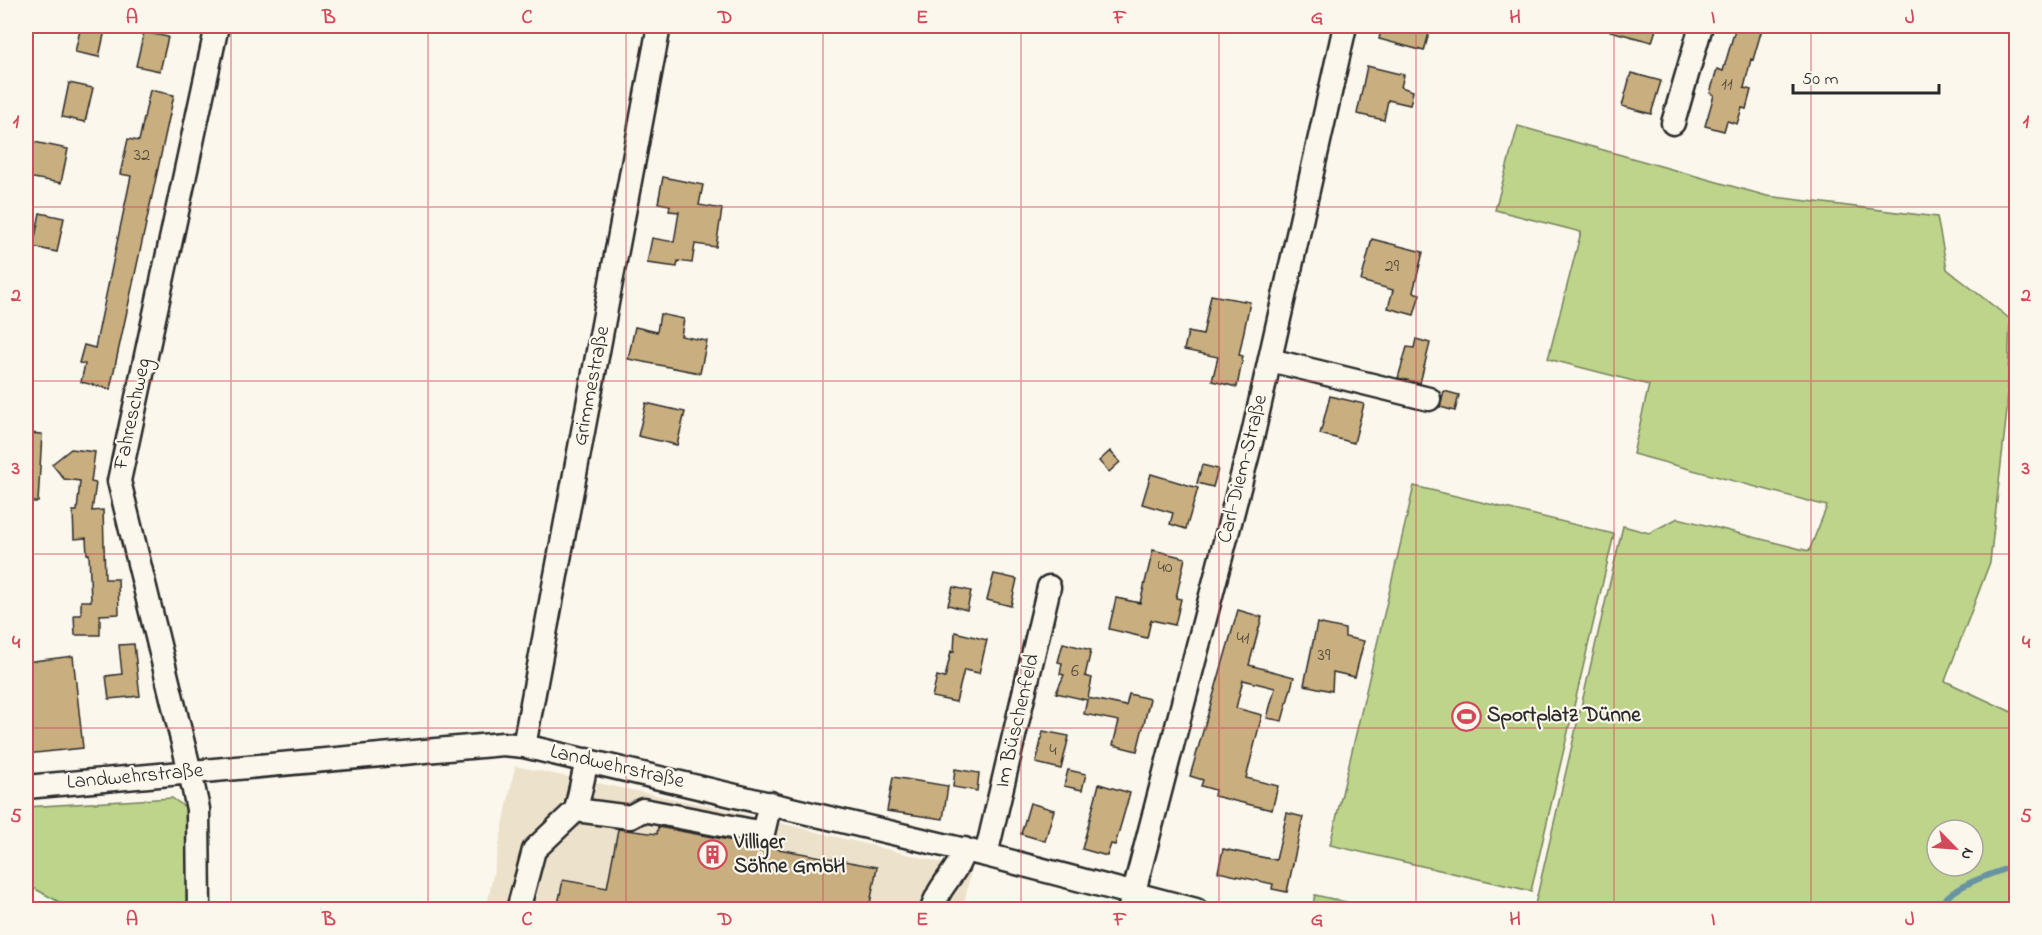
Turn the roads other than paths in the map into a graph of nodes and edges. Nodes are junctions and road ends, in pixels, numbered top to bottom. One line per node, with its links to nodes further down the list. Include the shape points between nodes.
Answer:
1 (217, 26): 11 (street, Fahreschweg, via 119,481)
2 (659, 26): 9 (street, Grimmestraße)
3 (1345, 26): 6 (street, Carl-Diem-Straße)
4 (1701, 26): 5 (street)
5 (1673, 123)
6 (1270, 360): 7 (street); 17 (street, Carl-Diem-Straße)
7 (1430, 399)
8 (1050, 588): 16 (street, Im Büschenfeld)
9 (524, 746): 10 (street, Landwehrstraße); 11 (street, Landwehrstraße, via 503,744)
10 (587, 760): 13 (street, Landwehrstraße); 14 (street)
11 (190, 772): 12 (street, Landwehrstraße); 18 (street, Fahreschweg, via 198,808)
12 (26, 787)
13 (770, 803): 14 (street, via 763,832 643,810 630,817); 15 (street, Landwehrstraße)
14 (576, 810): 19 (street, via 534,850)
15 (964, 849): 16 (street, Landwehrstraße); 20 (street, via 961,862 937,893)
16 (986, 855): 17 (street, Landwehrstraße)
17 (1131, 902): 21 (street, Landwehrstraße)
18 (200, 909)
19 (518, 909)
20 (932, 909)
21 (1196, 909)

